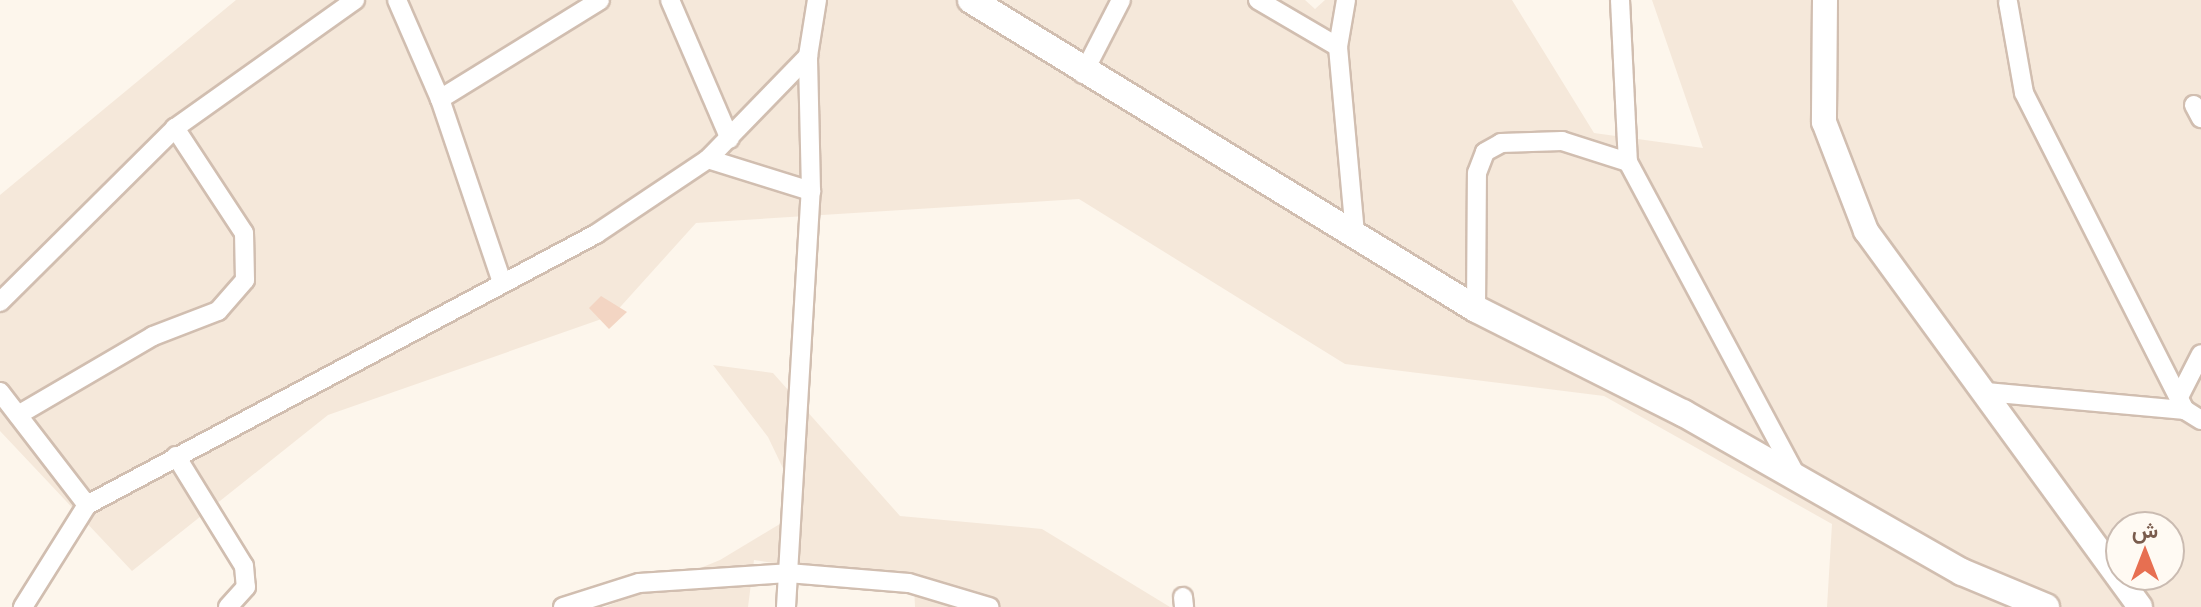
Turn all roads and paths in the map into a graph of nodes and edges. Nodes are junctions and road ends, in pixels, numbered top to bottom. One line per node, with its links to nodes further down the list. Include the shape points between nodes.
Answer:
1 (355, 0): 17 (street)
2 (397, 0): 16 (street)
3 (600, 0): 16 (street)
4 (670, 0): 18 (street)
5 (817, 0): 14 (street)
6 (971, 0): 15 (main road)
7 (1121, 0): 15 (street)
8 (1258, 0): 13 (street)
9 (1346, 0): 13 (street)
10 (1620, 0): 20 (street)
11 (1825, 0): 28 (street, via 1822,108 1840,173 1894,278)
12 (2008, 2): 29 (street, via 2024,93)
13 (1338, 47): 22 (street)
14 (808, 56): 18 (street); 21 (street)
15 (1083, 74): 22 (main road)
16 (440, 99): 23 (street)
17 (175, 128): 24 (street); 30 (street, via 244,233 245,280 218,311 153,336)
18 (730, 139): 19 (street)
19 (708, 159): 21 (street); 23 (street, via 596,234)
20 (1628, 162): 25 (street, via 1562,141 1501,143 1485,152 1477,173); 33 (street)
21 (811, 191): 35 (street)
22 (1355, 235): 25 (main road)
23 (501, 279): 32 (street)
24 (0, 302)
25 (1476, 309): 33 (main road, via 1663,402)
26 (2201, 354): 29 (street)
27 (0, 392): 30 (street)
28 (1986, 392): 29 (street); 42 (street)
29 (2182, 404): 31 (street)
30 (18, 415): 34 (street)
31 (2201, 420)
32 (176, 456): 34 (street); 37 (street, via 244,566 246,587)
33 (1799, 481): 41 (main road, via 1962,572)
34 (87, 505): 36 (street)
35 (788, 573): 38 (street, via 639,583); 39 (street); 40 (street, via 909,583)
36 (23, 607)
37 (228, 607)
38 (563, 607)
39 (786, 607)
40 (989, 607)
41 (2046, 607)
42 (2140, 607)

